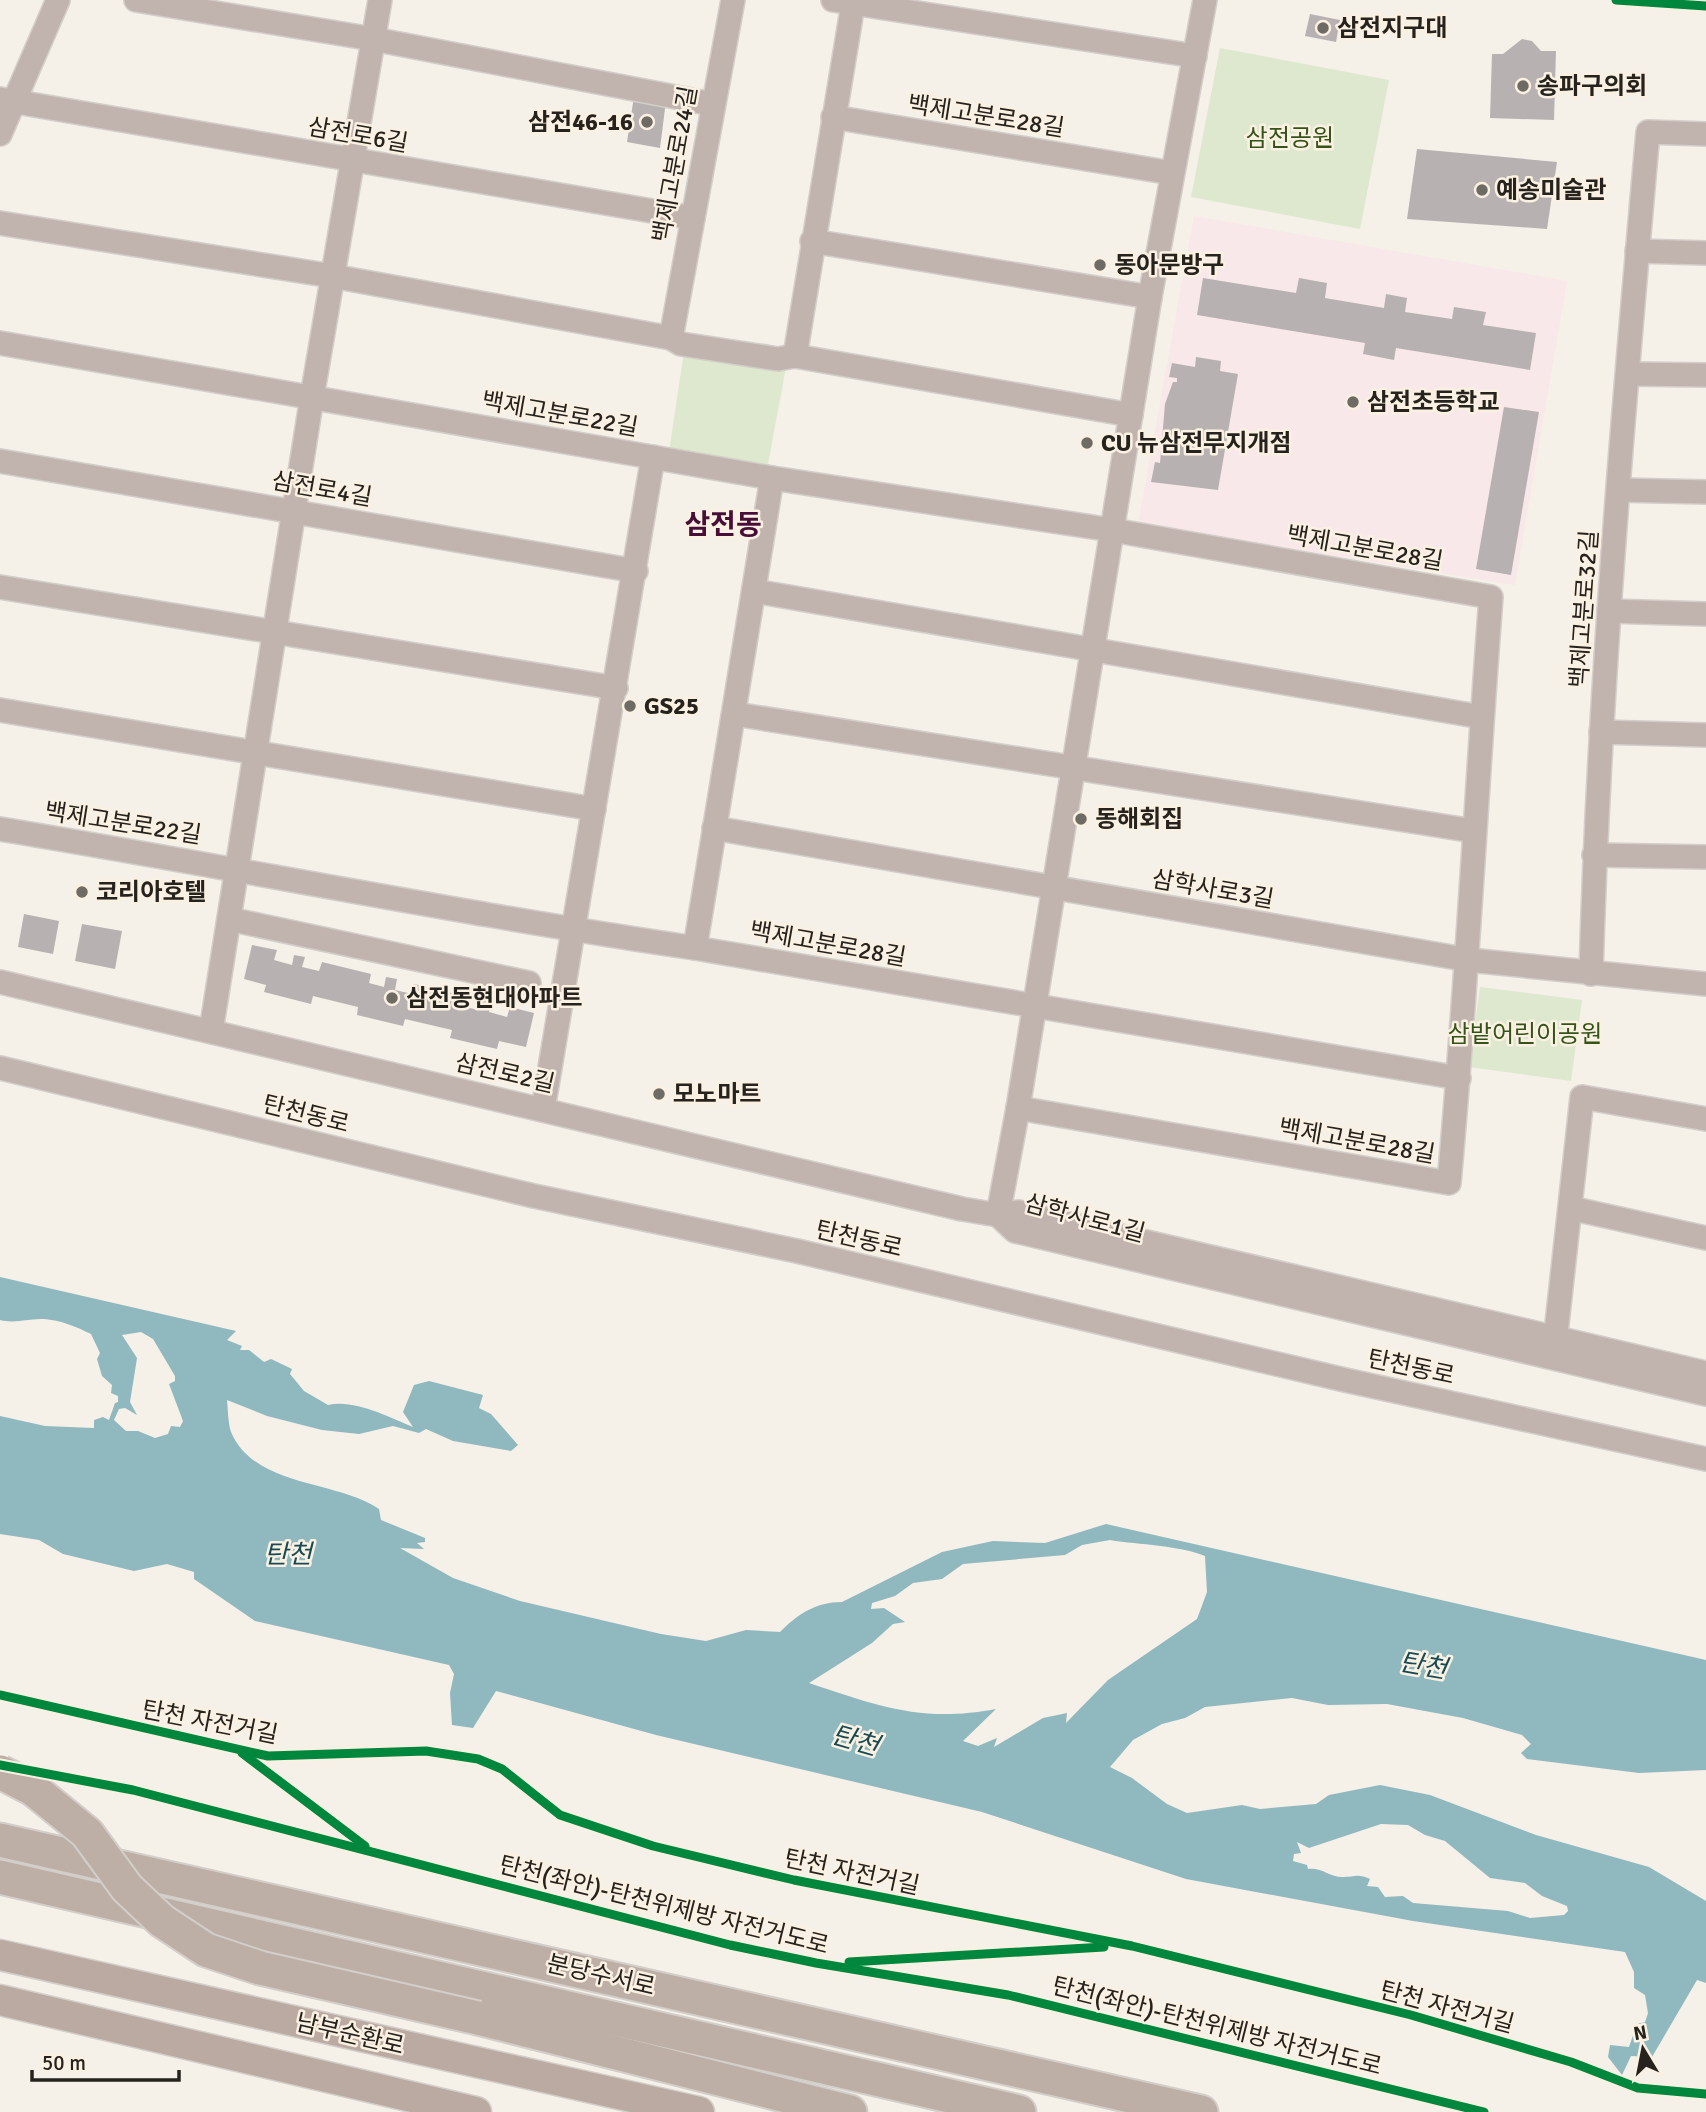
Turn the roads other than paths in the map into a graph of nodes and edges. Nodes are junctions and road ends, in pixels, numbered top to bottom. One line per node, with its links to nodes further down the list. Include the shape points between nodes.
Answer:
1 (58, 0): 9 (street)
2 (136, 0): 7 (street)
3 (380, 0): 7 (street)
4 (733, 0): 10 (street, 백제고분로24길)
5 (1205, 0): 8 (street)
6 (843, 2): 8 (street); 11 (street)
7 (373, 39): 10 (street); 14 (street)
8 (1195, 56): 15 (street)
9 (7, 101): 12 (street); 14 (street, 삼전로6길)
10 (712, 104): 16 (street, 백제고분로24길)
11 (833, 117): 15 (street, 백제고분로28길); 18 (street)
12 (0, 134)
13 (1706, 134): 19 (street, 백제고분로32길, via 1648,132)
14 (352, 160): 16 (street, 삼전로6길); 21 (street)
15 (1172, 173): 22 (street)
16 (693, 218): 23 (street, 백제고분로24길)
17 (0, 223): 21 (street)
18 (812, 241): 22 (street); 25 (street)
19 (1637, 251): 20 (street); 26 (street, 백제고분로32길)
20 (1706, 253)
21 (332, 276): 23 (street); 28 (street)
22 (1150, 297): 29 (street)
23 (671, 338): 25 (street, via 681,344 778,359)
24 (0, 343): 28 (street, 백제고분로22길)
25 (795, 356): 29 (street)
26 (1629, 374): 27 (street); 33 (street, 백제고분로32길)
27 (1706, 375)
28 (312, 397): 30 (street, 백제고분로22길); 35 (street)
29 (1131, 415): 36 (street)
30 (653, 457): 32 (street, 백제고분로28길); 37 (street, 백제고분로22길)
31 (0, 461): 35 (street, 삼전로4길)
32 (772, 478): 36 (street, 백제고분로28길); 39 (street)
33 (1619, 490): 34 (street); 40 (street, 백제고분로32길)
34 (1706, 492)
35 (293, 511): 37 (street, 삼전로4길); 42 (street)
36 (1112, 530): 43 (street); 47 (street, 백제고분로28길, via 1491,597)
37 (636, 571): 44 (street, 백제고분로22길)
38 (0, 587): 42 (street)
39 (754, 591): 43 (street); 46 (street)
40 (1609, 611): 41 (street); 48 (street, 백제고분로32길)
41 (1706, 614)
42 (275, 630): 44 (street); 50 (street)
43 (1094, 650): 47 (street); 51 (street)
44 (616, 688): 52 (street, 백제고분로22길)
45 (0, 709): 50 (street)
46 (734, 714): 51 (street); 53 (street)
47 (1482, 717): 55 (street, 백제고분로28길)
48 (1601, 732): 49 (street); 56 (street, 백제고분로32길)
49 (1706, 734)
50 (256, 751): 52 (street); 58 (street)
51 (1074, 768): 55 (street); 59 (street)
52 (594, 809): 61 (street, 백제고분로22길)
53 (714, 828): 59 (street, 삼학사로3길); 62 (street)
54 (0, 829): 58 (street, 백제고분로22길)
55 (1474, 831): 63 (street, 백제고분로28길)
56 (1594, 855): 57 (street); 64 (street, 백제고분로32길)
57 (1706, 857)
58 (237, 868): 60 (street); 61 (street, 백제고분로22길)
59 (1053, 887): 63 (street, 삼학사로3길); 68 (street)
60 (229, 919): 66 (street); 69 (street)
61 (572, 930): 62 (street, 백제고분로28길); 73 (street, 백제고분로22길)
62 (695, 948): 68 (street, 백제고분로28길)
63 (1469, 960): 64 (street, 삼학사로3길); 71 (street, 백제고분로28길)
64 (1591, 974): 67 (street, 삼학사로3길)
65 (0, 982): 69 (street, 삼전로2길)
66 (529, 982)
67 (1706, 984)
68 (1035, 1006): 71 (street, 백제고분로28길); 72 (street)
69 (211, 1031): 73 (street, 삼전로2길)
70 (0, 1068): 81 (street, 탄천동로, via 534,1196 797,1251 1345,1380)
71 (1459, 1078): 72 (street, 백제고분로28길, via 1449,1183)
72 (1018, 1108): 76 (street)
73 (543, 1109): 76 (street, 삼전로2길)
74 (1706, 1119): 75 (street, via 1582,1097)
75 (1570, 1208): 77 (street); 78 (street)
76 (998, 1215): 78 (street, 삼학사로1길, via 1018,1212)
77 (1706, 1238)
78 (1555, 1348): 79 (street, 삼학사로1길); 80 (street, 삼학사로1길)
79 (1706, 1373)
80 (1706, 1394)
81 (1706, 1459)
82 (0, 1772): 90 (highway, bridge, via 33,1789 88,1833 127,1888 162,1921 206,1951)
83 (0, 1840): 92 (highway, 분당수서로)
84 (0, 1877): 91 (highway, 분당수서로)
85 (0, 1955): 89 (main road, 남부순환로)
86 (0, 2000): 87 (main road, 남부순환로)
87 (451, 2109): 88 (main road, 남부순환로)
88 (476, 2112)
89 (699, 2112)
90 (850, 2112)
91 (1019, 2112)
92 (1201, 2112)

